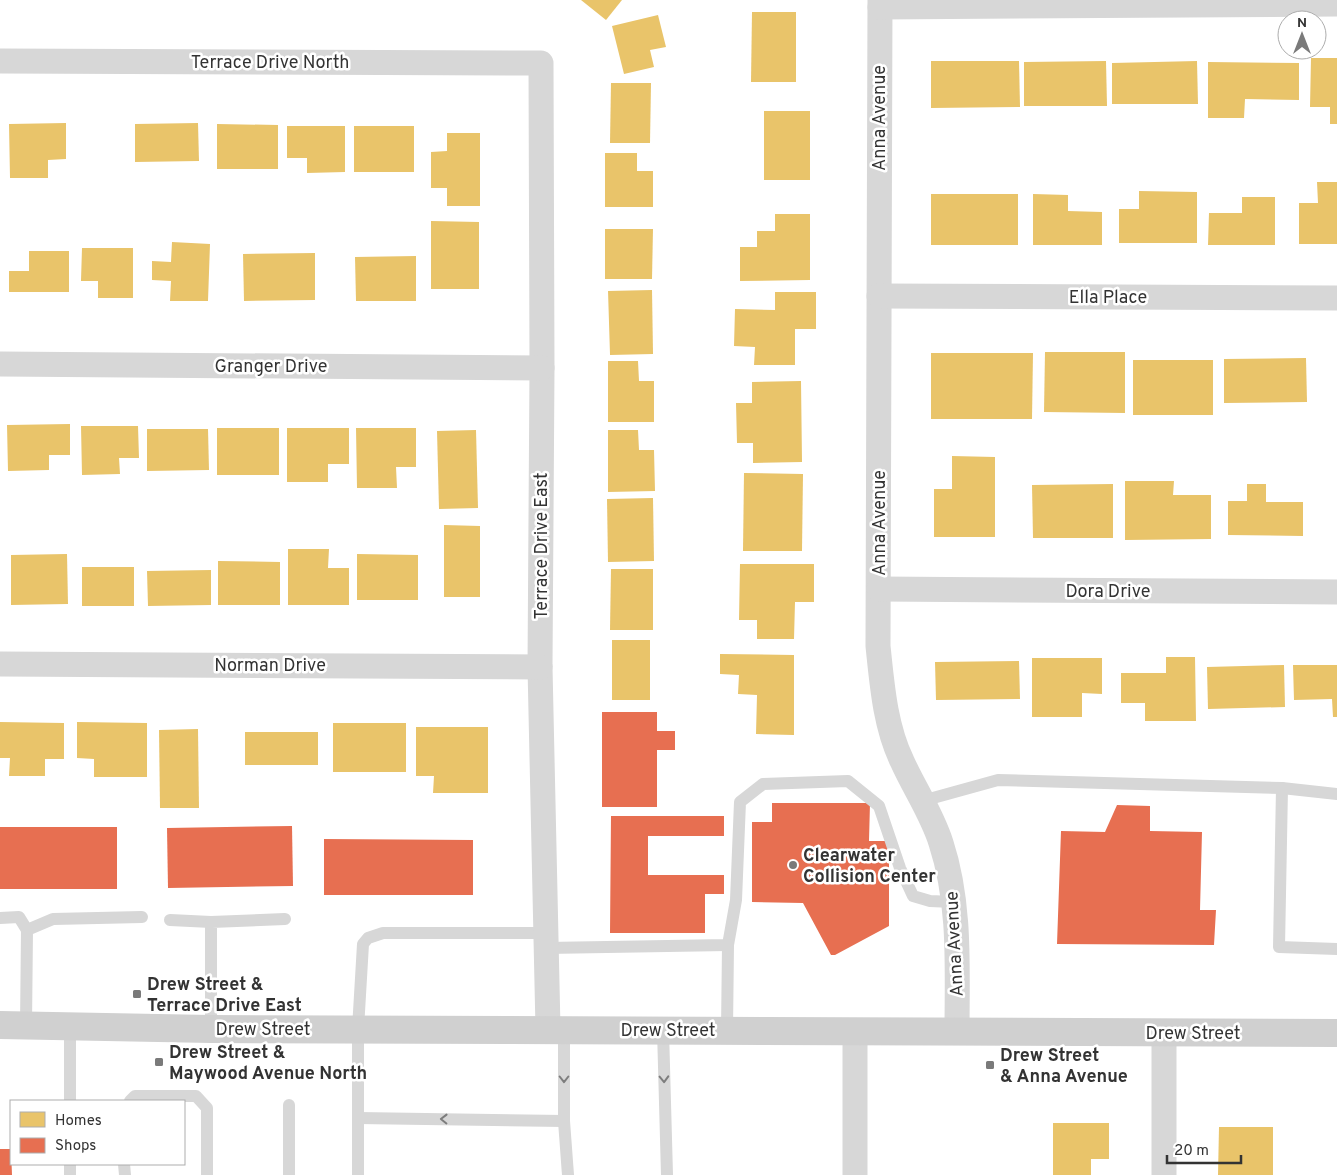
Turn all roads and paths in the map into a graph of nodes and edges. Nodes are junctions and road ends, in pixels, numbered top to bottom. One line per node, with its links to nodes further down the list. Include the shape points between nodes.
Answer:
1 (880, 3): 2 (street); 5 (street, Anna Avenue)
2 (1337, 4)
3 (0, 61): 4 (street, Terrace Drive North)
4 (540, 63): 8 (street, Terrace Drive East)
5 (879, 296): 6 (street, Ella Place); 9 (street, Anna Avenue)
6 (1337, 298)
7 (0, 364): 8 (street, Granger Drive)
8 (542, 368): 12 (street, Terrace Drive East)
9 (879, 589): 10 (street, Dora Drive); 15 (street, Anna Avenue, via 878,646 883,697 901,759)
10 (1337, 592)
11 (0, 664): 12 (street, Norman Drive)
12 (540, 667): 23 (street, Terrace Drive East)
13 (1282, 788): 14 (lane); 15 (lane, via 998,780); 25 (lane, via 1279,947)
14 (1337, 794)
15 (922, 801): 16 (street, Anna Avenue, via 941,842 951,879)
16 (953, 902): 24 (lane, via 913,896 879,806 848,781 763,784 740,802 736,900); 34 (street, Anna Avenue, via 957,924)
17 (0, 918): 22 (lane, via 18,918)
18 (142, 918): 22 (lane, via 53,920)
19 (285, 919): 21 (lane)
20 (170, 920): 21 (lane)
21 (211, 922): 28 (lane)
22 (26, 930): 26 (lane)
23 (546, 940): 24 (lane); 29 (lane, via 383,933 368,938 361,951); 30 (street, Terrace Drive East)
24 (728, 945): 32 (lane)
25 (1337, 949)
26 (13, 1026): 27 (main road, Drew Street)
27 (70, 1026): 28 (main road, Drew Street); 37 (lane)
28 (211, 1029): 29 (main road, Drew Street)
29 (358, 1029): 30 (main road, Drew Street); 40 (lane)
30 (556, 1030): 31 (main road, Drew Street); 41 (lane, one-way to 41)
31 (663, 1030): 32 (main road, Drew Street); 46 (lane, one-way to 46)
32 (727, 1031): 33 (main road, Drew Street)
33 (855, 1031): 34 (main road, Drew Street); 47 (street)
34 (957, 1032): 35 (main road, Drew Street)
35 (1164, 1034): 36 (main road, Drew Street); 48 (street)
36 (1337, 1034)
37 (70, 1100)
38 (131, 1100): 42 (lane, via 135,1096 196,1096 207,1108)
39 (289, 1105): 43 (lane)
40 (358, 1118): 41 (lane, one-way to 40); 44 (lane)
41 (564, 1121): 45 (lane)
42 (207, 1175)
43 (288, 1175)
44 (358, 1175)
45 (568, 1175)
46 (667, 1175)
47 (855, 1175)
48 (1164, 1175)

